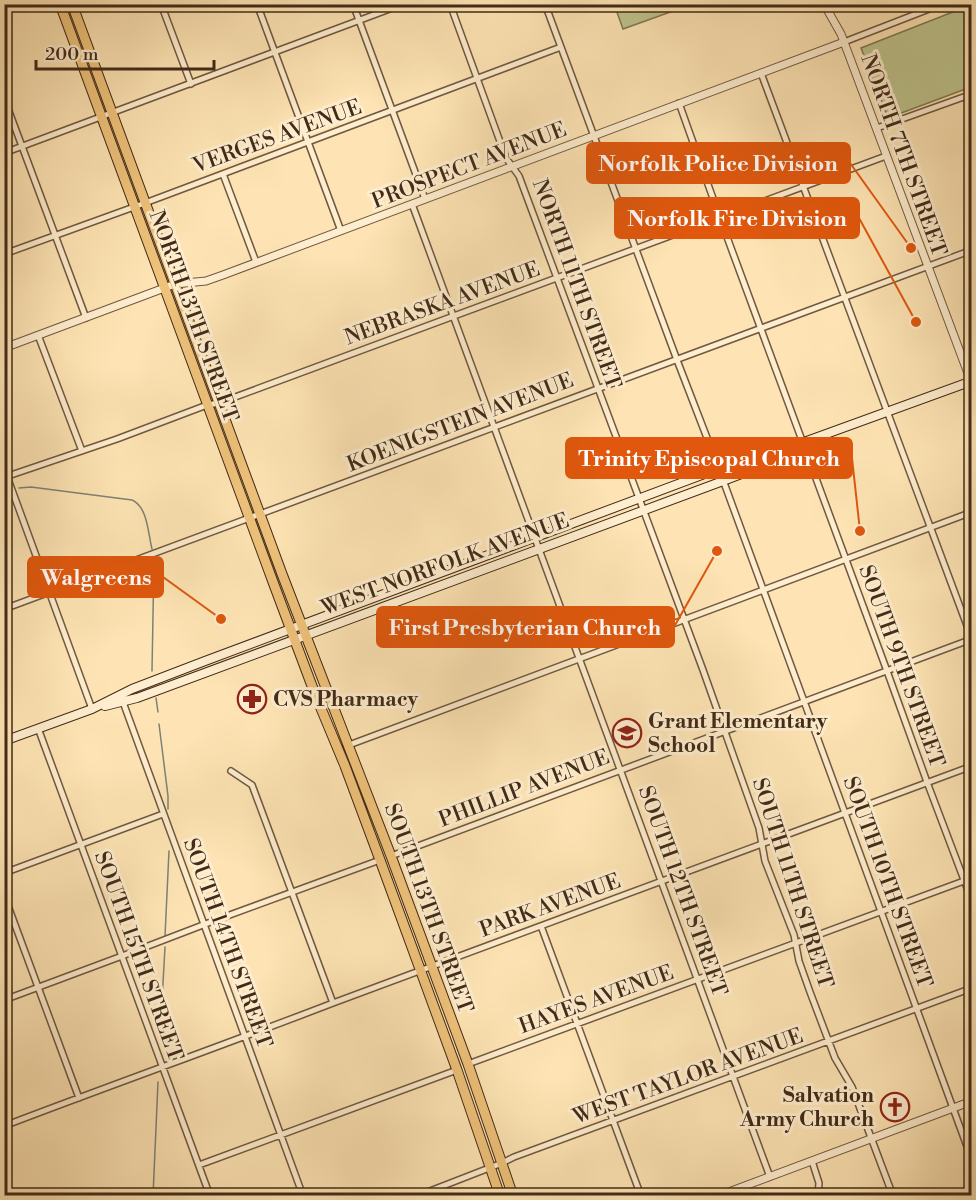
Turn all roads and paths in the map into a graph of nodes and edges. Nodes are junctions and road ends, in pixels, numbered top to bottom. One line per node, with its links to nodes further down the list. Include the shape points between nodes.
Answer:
1 (60, 4): 23 (highway, NORTH 13TH STREET)
2 (72, 4): 22 (highway, NORTH 13TH STREET)
3 (161, 4): 17 (street)
4 (257, 4): 14 (street)
5 (353, 4): 11 (street)
6 (403, 4): 11 (street)
7 (450, 4): 16 (street, NORTH 11TH STREET)
8 (545, 4): 13 (street, SOUTH 10TH STREET)
9 (824, 4): 12 (street, NORTH 7TH STREET)
10 (942, 4): 12 (street, PROSPECT AVENUE)
11 (359, 21): 14 (street); 21 (street)
12 (844, 42): 15 (street, PROSPECT AVENUE); 24 (street, NORTH 7TH STREET)
13 (561, 47): 16 (street, VERGES AVENUE); 25 (street, SOUTH 10TH STREET)
14 (275, 53): 17 (street); 26 (street)
15 (761, 73): 20 (street, PROSPECT AVENUE); 32 (street)
16 (477, 78): 21 (street, VERGES AVENUE); 30 (street, NORTH 11TH STREET, via 506,158)
17 (191, 84): 22 (street)
18 (972, 94): 24 (street)
19 (4, 98): 27 (street)
20 (679, 103): 25 (street, PROSPECT AVENUE); 37 (street, SOUTH 9TH STREET)
21 (393, 110): 26 (street, VERGES AVENUE); 33 (street)
22 (111, 114): 23 (street); 34 (highway, NORTH 13TH STREET)
23 (101, 118): 27 (street); 36 (highway, NORTH 13TH STREET)
24 (877, 128): 29 (street, NORTH 7TH STREET)
25 (594, 135): 30 (street, PROSPECT AVENUE); 40 (street, SOUTH 10TH STREET)
26 (307, 142): 31 (street, VERGES AVENUE); 38 (street)
27 (22, 147): 28 (street); 39 (street)
28 (4, 153)
29 (886, 156): 32 (street, NEBRASKA AVENUE); 44 (street, NORTH 7TH STREET)
30 (513, 166): 33 (street, PROSPECT AVENUE); 45 (street, NORTH 11TH STREET)
31 (223, 174): 34 (street, VERGES AVENUE); 43 (street)
32 (804, 186): 37 (street, NEBRASKA AVENUE); 48 (street)
33 (425, 199): 35 (street, PROSPECT AVENUE)
34 (145, 203): 36 (street, VERGES AVENUE); 46 (highway, NORTH 13TH STREET)
35 (412, 204): 38 (street, PROSPECT AVENUE); 49 (street, SOUTH 12TH STREET)
36 (134, 207): 39 (street, VERGES AVENUE); 47 (highway, NORTH 13TH STREET)
37 (720, 218): 40 (street, NEBRASKA AVENUE); 51 (street, SOUTH 9TH STREET)
38 (341, 231): 43 (street, PROSPECT AVENUE)
39 (55, 236): 42 (street, VERGES AVENUE); 50 (street)
40 (636, 248): 45 (street, NEBRASKA AVENUE); 54 (street, SOUTH 10TH STREET)
41 (972, 250): 44 (street, KOENIGSTEIN AVENUE)
42 (4, 254)
43 (256, 262): 46 (street, PROSPECT AVENUE, via 206,281)
44 (928, 266): 48 (street, KOENIGSTEIN AVENUE); 55 (street, NORTH 7TH STREET)
45 (557, 277): 49 (street, NEBRASKA AVENUE); 56 (street, NORTH 11TH STREET)
46 (175, 284): 47 (street, PROSPECT AVENUE); 57 (highway, NORTH 13TH STREET)
47 (164, 288): 50 (street, PROSPECT AVENUE); 58 (highway, NORTH 13TH STREET)
48 (844, 297): 51 (street, KOENIGSTEIN AVENUE); 59 (street)
49 (454, 316): 57 (street, NEBRASKA AVENUE); 60 (street, SOUTH 12TH STREET)
50 (86, 318): 52 (street, PROSPECT AVENUE)
51 (761, 328): 54 (street, KOENIGSTEIN AVENUE); 61 (street, SOUTH 9TH STREET)
52 (38, 335): 53 (street, PROSPECT AVENUE); 62 (street)
53 (4, 348)
54 (677, 360): 56 (street, KOENIGSTEIN AVENUE); 64 (street, SOUTH 10TH STREET)
55 (971, 382): 59 (main road, WEST NORFOLK AVENUE)
56 (598, 388): 60 (street, KOENIGSTEIN AVENUE); 67 (street, NORTH 11TH STREET)
57 (219, 403): 58 (street, NEBRASKA AVENUE); 70 (highway, NORTH 13TH STREET)
58 (207, 405): 62 (street, NEBRASKA AVENUE); 71 (highway, NORTH 13TH STREET)
59 (888, 411): 61 (main road, WEST NORFOLK AVENUE); 72 (street)
60 (495, 427): 70 (street, KOENIGSTEIN AVENUE); 73 (street, SOUTH 12TH STREET)
61 (804, 442): 64 (main road, WEST NORFOLK AVENUE, via 790,442); 66 (main road, WEST NORFOLK AVENUE, via 794,454); 75 (street, SOUTH 9TH STREET)
62 (82, 451): 65 (street, NEBRASKA AVENUE)
63 (4, 468): 65 (street)
64 (719, 469): 66 (street, SOUTH 10TH STREET); 67 (main road, WEST NORFOLK AVENUE)
65 (8, 476): 77 (street)
66 (723, 481): 68 (main road, WEST NORFOLK AVENUE); 76 (street, SOUTH 10TH STREET)
67 (640, 499): 68 (street, NORTH 11TH STREET); 73 (main road, WEST NORFOLK AVENUE)
68 (644, 509): 74 (main road, WEST NORFOLK AVENUE); 79 (street, SOUTH 11TH STREET)
69 (972, 512): 72 (street)
70 (260, 514): 71 (street, KOENIGSTEIN AVENUE); 80 (highway, NORTH 13TH STREET)
71 (249, 518): 77 (street, KOENIGSTEIN AVENUE); 81 (highway, NORTH 13TH STREET)
72 (930, 527): 75 (street); 82 (street)
73 (535, 538): 74 (street, SOUTH 12TH STREET); 80 (main road, WEST NORFOLK AVENUE)
74 (539, 548): 80 (main road, WEST NORFOLK AVENUE); 83 (street, SOUTH 12TH STREET)
75 (846, 560): 76 (street); 84 (street, SOUTH 9TH STREET)
76 (763, 590): 79 (street); 85 (street, SOUTH 10TH STREET)
77 (49, 592): 78 (street, KOENIGSTEIN AVENUE); 87 (street)
78 (4, 609)
79 (685, 620): 83 (street); 89 (street, SOUTH 11TH STREET)
80 (304, 631): 81 (main road, WEST NORFOLK AVENUE); 91 (highway, SOUTH 13TH STREET)
81 (293, 635): 86 (main road, WEST NORFOLK AVENUE); 87 (main road, WEST NORFOLK AVENUE, via 132,689); 101 (highway, SOUTH 13TH STREET)
82 (972, 639): 84 (street, PHILLIP AVENUE)
83 (580, 659): 91 (street); 93 (street, SOUTH 12TH STREET)
84 (887, 671): 85 (street, PHILLIP AVENUE); 95 (street, SOUTH 9TH STREET)
85 (804, 701): 89 (street, PHILLIP AVENUE); 96 (street, SOUTH 10TH STREET)
86 (123, 702): 87 (main road, WEST NORFOLK AVENUE); 97 (street, SOUTH 14TH STREET)
87 (92, 709): 88 (main road, WEST NORFOLK AVENUE)
88 (38, 729): 90 (main road, WEST NORFOLK AVENUE); 99 (street, SOUTH 15TH STREET)
89 (725, 731): 93 (street, PHILLIP AVENUE); 98 (street, SOUTH 11TH STREET)
90 (4, 741)
91 (349, 745): 100 (highway, SOUTH 13TH STREET)
92 (972, 766): 95 (street, PARK AVENUE)
93 (621, 769): 100 (street, PHILLIP AVENUE); 105 (street, SOUTH 12TH STREET)
94 (231, 771): 106 (street, via 252,785)
95 (927, 782): 96 (street, PARK AVENUE); 104 (street, SOUTH 9TH STREET)
96 (844, 813): 98 (street, PARK AVENUE); 109 (street, SOUTH 10TH STREET)
97 (163, 814): 99 (street); 110 (street, SOUTH 14TH STREET)
98 (762, 843): 105 (street, PARK AVENUE); 112 (street, SOUTH 11TH STREET)
99 (81, 845): 102 (street); 113 (street, SOUTH 15TH STREET)
100 (391, 856): 114 (highway, SOUTH 13TH STREET)
101 (380, 860): 106 (street); 115 (highway, SOUTH 13TH STREET)
102 (4, 873)
103 (972, 878): 104 (street, HAYES AVENUE)
104 (964, 880): 108 (street, SOUTH 9TH STREET); 109 (street, HAYES AVENUE)
105 (661, 881): 111 (street, PARK AVENUE); 116 (street, SOUTH 12TH STREET)
106 (292, 892): 110 (street); 120 (street)
107 (4, 896): 117 (street)
108 (972, 901)
109 (880, 911): 112 (street, HAYES AVENUE); 121 (street, SOUTH 10TH STREET)
110 (204, 925): 113 (street); 123 (street, SOUTH 14TH STREET)
111 (541, 926): 114 (street, PARK AVENUE); 122 (street)
112 (796, 943): 116 (street, HAYES AVENUE); 124 (street, SOUTH 11TH STREET)
113 (122, 956): 117 (street); 126 (street, SOUTH 15TH STREET)
114 (432, 967): 115 (street, PARK AVENUE); 125 (highway, SOUTH 13TH STREET)
115 (421, 970): 120 (street, PARK AVENUE); 127 (highway, SOUTH 13TH STREET)
116 (698, 979): 122 (street, HAYES AVENUE); 128 (street, SOUTH 12TH STREET)
117 (39, 987): 119 (street); 129 (street)
118 (972, 988): 121 (street, WEST TAYLOR AVENUE)
119 (4, 1000)
120 (333, 1003): 123 (street, PARK AVENUE)
121 (917, 1010): 124 (street, WEST TAYLOR AVENUE); 131 (street, SOUTH 10TH STREET)
122 (577, 1024): 125 (street, HAYES AVENUE); 132 (street)
123 (244, 1037): 126 (street, PARK AVENUE); 134 (street, SOUTH 14TH STREET)
124 (829, 1041): 128 (street, WEST TAYLOR AVENUE); 135 (street, SOUTH 11TH STREET)
125 (468, 1064): 138 (highway, SOUTH 13TH STREET)
126 (162, 1067): 129 (street, PARK AVENUE); 139 (street, SOUTH 15TH STREET)
127 (457, 1070): 134 (street); 140 (highway, SOUTH 13TH STREET)
128 (734, 1077): 132 (street, WEST TAYLOR AVENUE); 141 (street, SOUTH 12TH STREET)
129 (79, 1098): 133 (street, PARK AVENUE)
130 (972, 1101): 131 (street)
131 (953, 1108): 135 (street); 136 (street, SOUTH 10TH STREET)
132 (613, 1122): 138 (street, WEST TAYLOR AVENUE); 147 (street)
133 (4, 1126)
134 (281, 1135): 139 (street); 143 (street, SOUTH 14TH STREET)
135 (872, 1138): 137 (street); 150 (street, SOUTH 11TH STREET)
136 (972, 1160)
137 (812, 1161): 141 (street); 149 (street, via 819,1182)
138 (502, 1164): 140 (street, WEST TAYLOR AVENUE); 146 (highway, SOUTH 13TH STREET)
139 (199, 1166): 142 (street, SOUTH 15TH STREET)
140 (490, 1168): 144 (street, WEST TAYLOR AVENUE); 145 (highway, SOUTH 13TH STREET)
141 (770, 1177): 148 (street)
142 (210, 1196)
143 (303, 1196)
144 (417, 1196)
145 (500, 1196)
146 (513, 1196)
147 (641, 1196)
148 (718, 1196)
149 (818, 1196)
150 (893, 1196)

